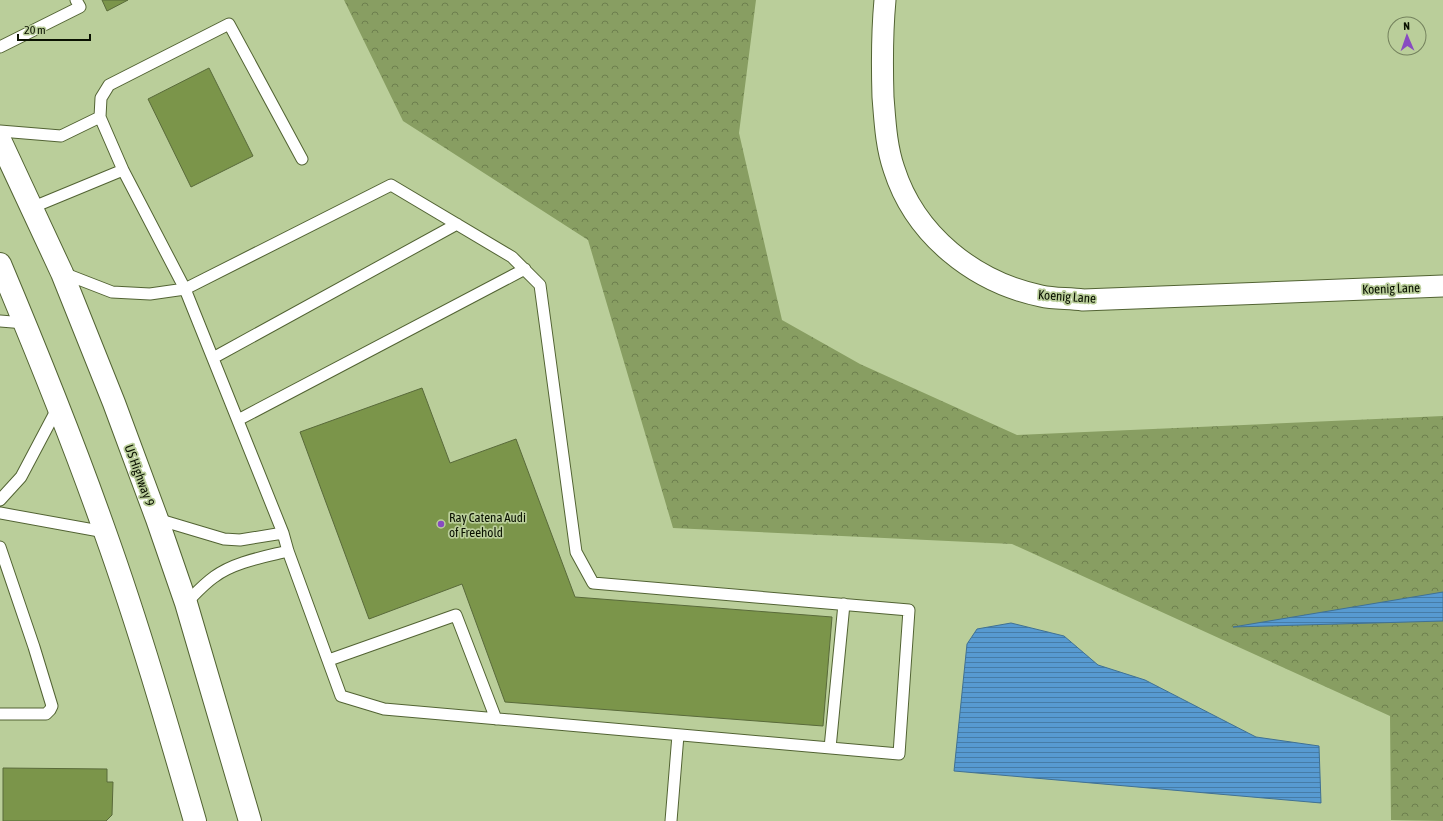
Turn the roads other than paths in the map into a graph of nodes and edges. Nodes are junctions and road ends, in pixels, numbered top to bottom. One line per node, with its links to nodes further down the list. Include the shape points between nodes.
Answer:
1 (76, 0): 3 (lane, via 80,7)
2 (885, 0): 14 (street, Koenig Lane, via 882,67 885,123 894,169 919,219 944,248 971,269 1029,293 1083,300)
3 (0, 47)
4 (100, 117): 5 (lane, via 61,136); 7 (lane, via 101,98 109,85 229,24); 8 (lane)
5 (0, 131)
6 (0, 140): 9 (highway, US Highway 9)
7 (302, 159)
8 (123, 170): 9 (lane); 15 (lane)
9 (31, 208): 13 (highway, US Highway 9)
10 (457, 224): 12 (lane, via 512,257); 15 (lane, via 391,185); 18 (lane)
11 (0, 264): 17 (highway)
12 (525, 269): 20 (lane); 29 (lane, via 540,284 576,552 593,583)
13 (62, 273): 15 (lane, via 112,292 150,294); 23 (highway, US Highway 9)
14 (1443, 286)
15 (185, 289): 18 (lane)
16 (0, 321): 17 (lane)
17 (25, 323): 19 (highway)
18 (213, 358): 20 (lane)
19 (58, 406): 21 (lane, via 21,476); 24 (highway)
20 (238, 420): 25 (lane)
21 (0, 500)
22 (0, 513): 24 (lane)
23 (157, 519): 25 (lane, via 224,539 240,540); 28 (highway, US Highway 9)
24 (105, 532): 35 (highway, via 148,660)
25 (283, 533): 27 (lane)
26 (0, 547): 31 (lane, via 52,706 46,714)
27 (288, 551): 28 (lane, via 246,562 214,576); 30 (lane)
28 (186, 603): 36 (highway, US Highway 9)
29 (844, 604): 34 (lane); 34 (lane, via 909,610 899,754)
30 (328, 660): 32 (lane, via 341,696 384,709); 32 (lane, via 456,615)
31 (0, 714)
32 (496, 719): 33 (lane)
33 (678, 735): 34 (lane); 37 (lane)
34 (830, 748)
35 (195, 821)
36 (250, 821)
37 (671, 821)

